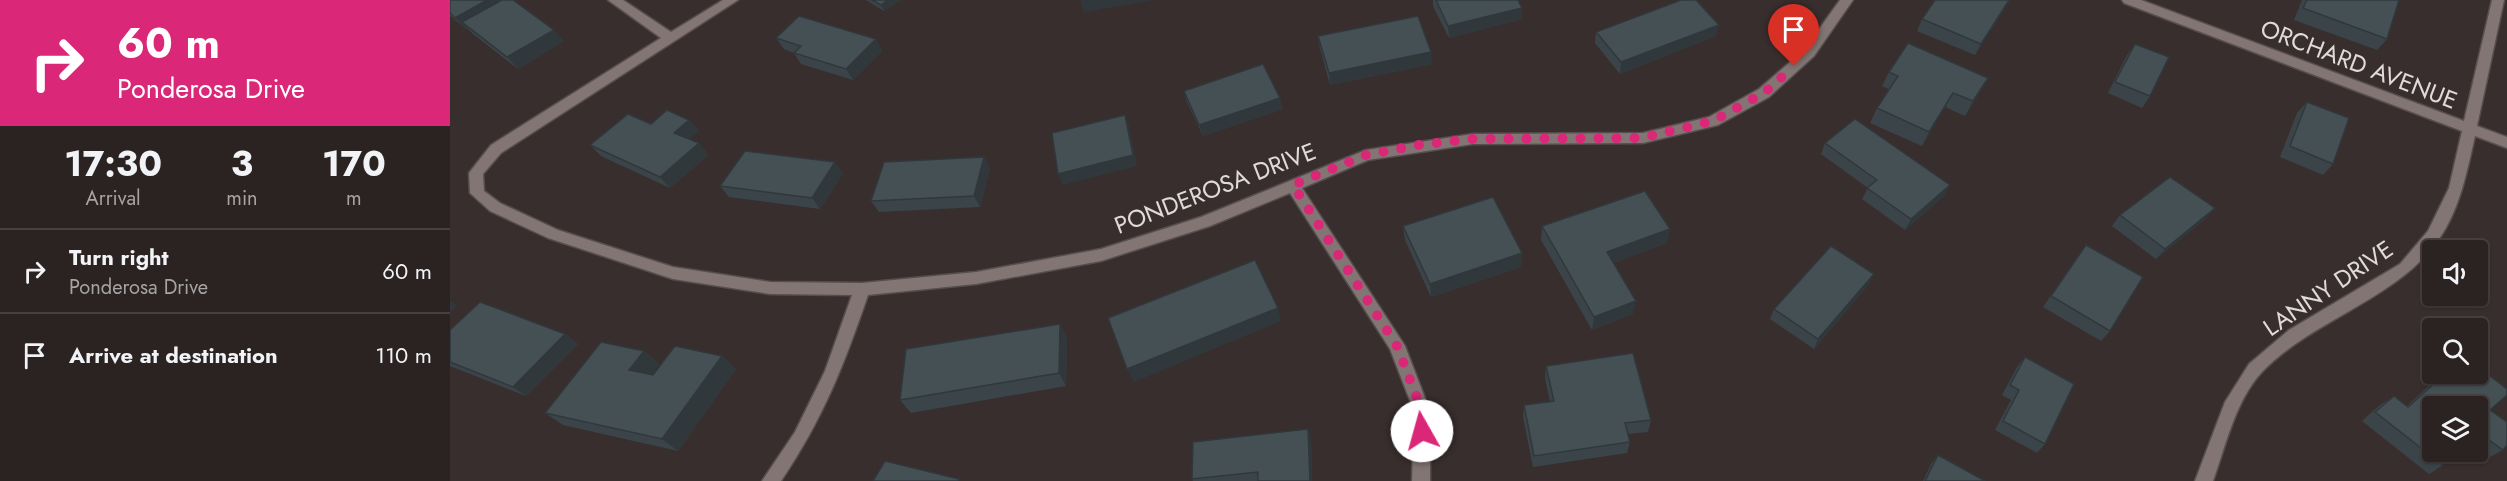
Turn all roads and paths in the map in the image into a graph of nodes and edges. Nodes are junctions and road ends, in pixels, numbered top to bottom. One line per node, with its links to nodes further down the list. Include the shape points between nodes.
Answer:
1 (614, 0): 6 (street)
2 (732, 0): 6 (street)
3 (1847, 0): 9 (street, PONDEROSA DRIVE, via 1809,53 1764,93 1713,121 1642,138 1473,139 1419,145 1366,155)
4 (2128, 0): 7 (street, ORCHARD AVENUE)
5 (2498, 0): 7 (street, LANNY DRIVE)
6 (670, 38): 10 (street, PONDEROSA DRIVE, via 496,149 476,173 477,193 495,207 553,234 673,273 770,288)
7 (2467, 129): 8 (street, ORCHARD AVENUE); 13 (street, LANNY DRIVE, via 2456,188 2434,235 2405,268 2295,334 2255,369 2233,402)
8 (2507, 143)
9 (1293, 185): 10 (street, PONDEROSA DRIVE, via 1205,222 1101,255 976,278); 12 (street, via 1397,346 1422,411)
10 (862, 289): 11 (street, via 833,372 801,437)
11 (771, 481)
12 (1421, 481)
13 (2204, 481)

